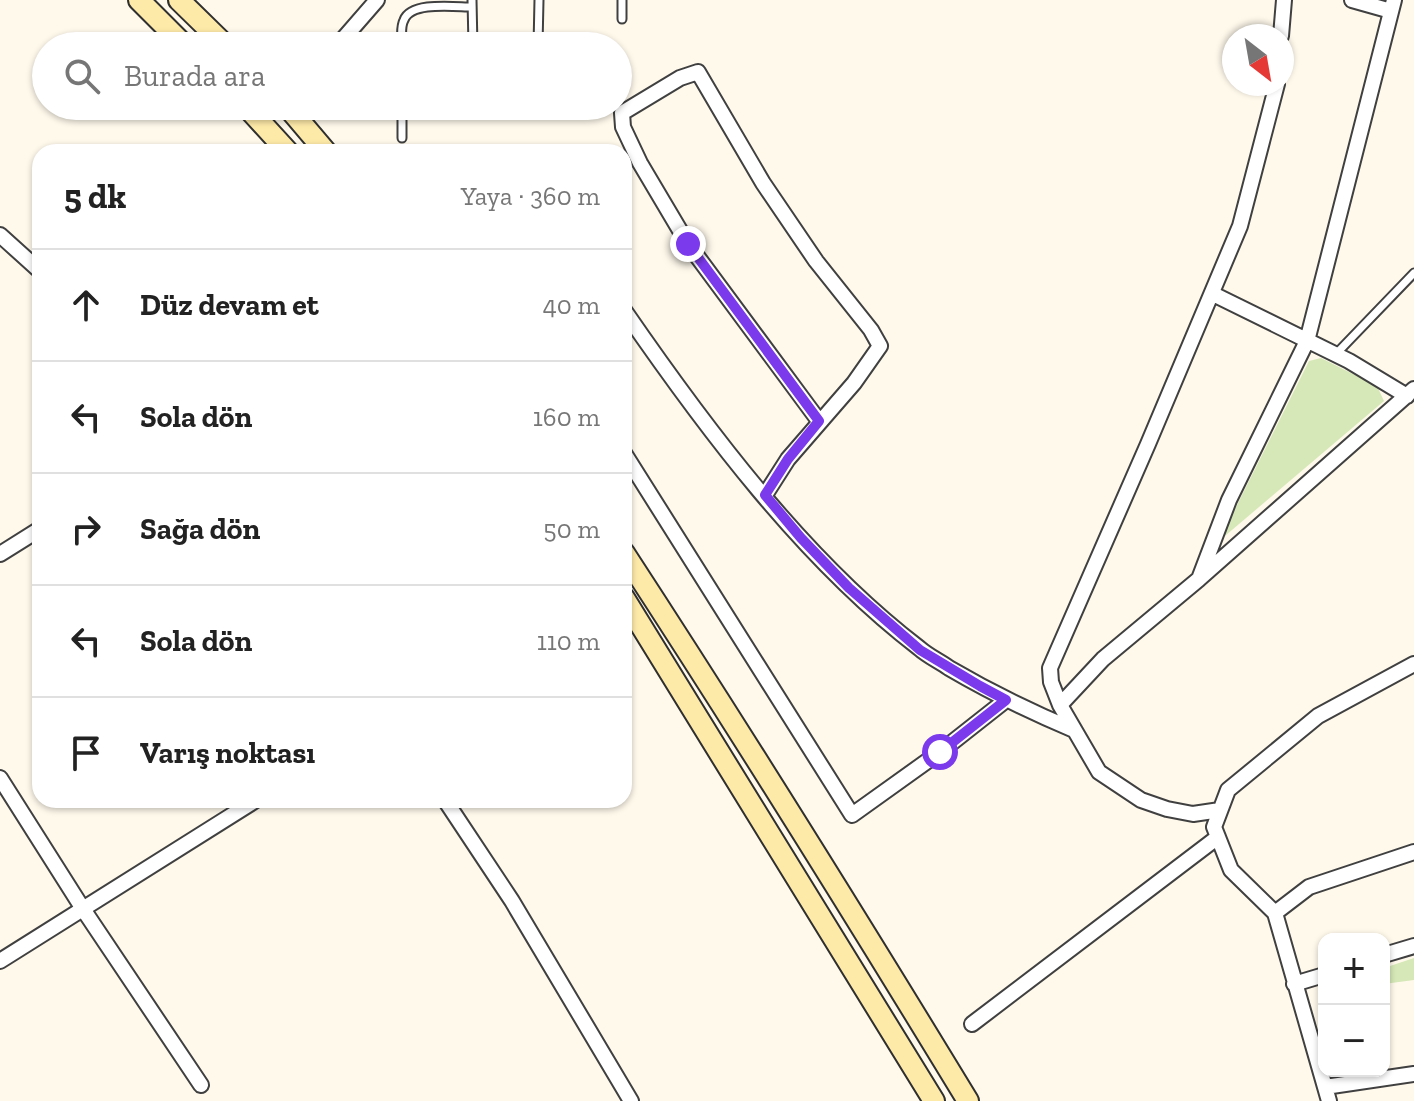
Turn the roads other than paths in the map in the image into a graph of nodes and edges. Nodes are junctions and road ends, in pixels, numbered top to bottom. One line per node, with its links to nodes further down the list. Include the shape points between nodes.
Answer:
1 (139, 0): 12 (street)
2 (179, 0): 13 (street)
3 (377, 0): 14 (street)
4 (539, 0): 17 (lane)
5 (622, 0): 10 (lane)
6 (1284, 0): 11 (street)
7 (1352, 0): 9 (street)
8 (472, 3): 15 (lane, via 415,9 405,16); 16 (lane)
9 (1392, 6): 34 (street)
10 (622, 19)
11 (1282, 24)
12 (171, 32)
13 (212, 32)
14 (349, 32)
15 (403, 32)
16 (473, 32)
17 (538, 32)
18 (1274, 96): 32 (street, via 1240,226)
19 (632, 107): 37 (street, via 698,72 763,183 871,330 880,346)
20 (259, 120): 25 (street)
21 (299, 120): 26 (street)
22 (402, 120): 24 (lane)
23 (622, 120): 27 (street)
24 (402, 138)
25 (281, 144)
26 (319, 144)
27 (631, 144)
28 (632, 146): 37 (street, via 688,244)
29 (0, 235): 30 (street)
30 (32, 264)
31 (1414, 273): 35 (lane)
32 (1213, 294): 34 (street); 47 (street, via 1053,659 1051,682)
33 (632, 321): 39 (street)
34 (1307, 341): 35 (street); 43 (street, via 1229,500)
35 (1335, 355): 36 (street)
36 (1410, 392): 43 (street)
37 (819, 421): 39 (street)
38 (632, 466): 46 (street, via 852,815)
39 (765, 495): 46 (street, via 849,588 920,650)
40 (32, 534): 41 (street)
41 (0, 554)
42 (632, 565): 68 (street)
43 (1199, 579): 47 (street, via 1103,659)
44 (632, 610): 67 (street)
45 (1414, 664): 52 (street, via 1318,716 1228,790)
46 (1006, 700): 48 (street)
47 (1060, 705): 48 (street)
48 (1075, 731): 52 (street, via 1099,772 1141,800 1193,814)
49 (0, 778): 55 (street)
50 (243, 808): 55 (street)
51 (450, 808): 66 (street)
52 (1220, 810): 53 (street, via 1214,827)
53 (1218, 837): 56 (street, via 1231,870); 62 (street)
54 (1414, 852): 56 (street, via 1309,887)
55 (83, 909): 59 (street); 64 (street)
56 (1275, 913): 61 (street)
57 (1414, 946): 58 (street)
58 (1390, 953)
59 (0, 961)
60 (1318, 977): 61 (street)
61 (1294, 984): 65 (street)
62 (972, 1024)
63 (1414, 1074): 65 (street)
64 (201, 1085)
65 (1327, 1094)
66 (631, 1101)
67 (934, 1101)
68 (968, 1101)

